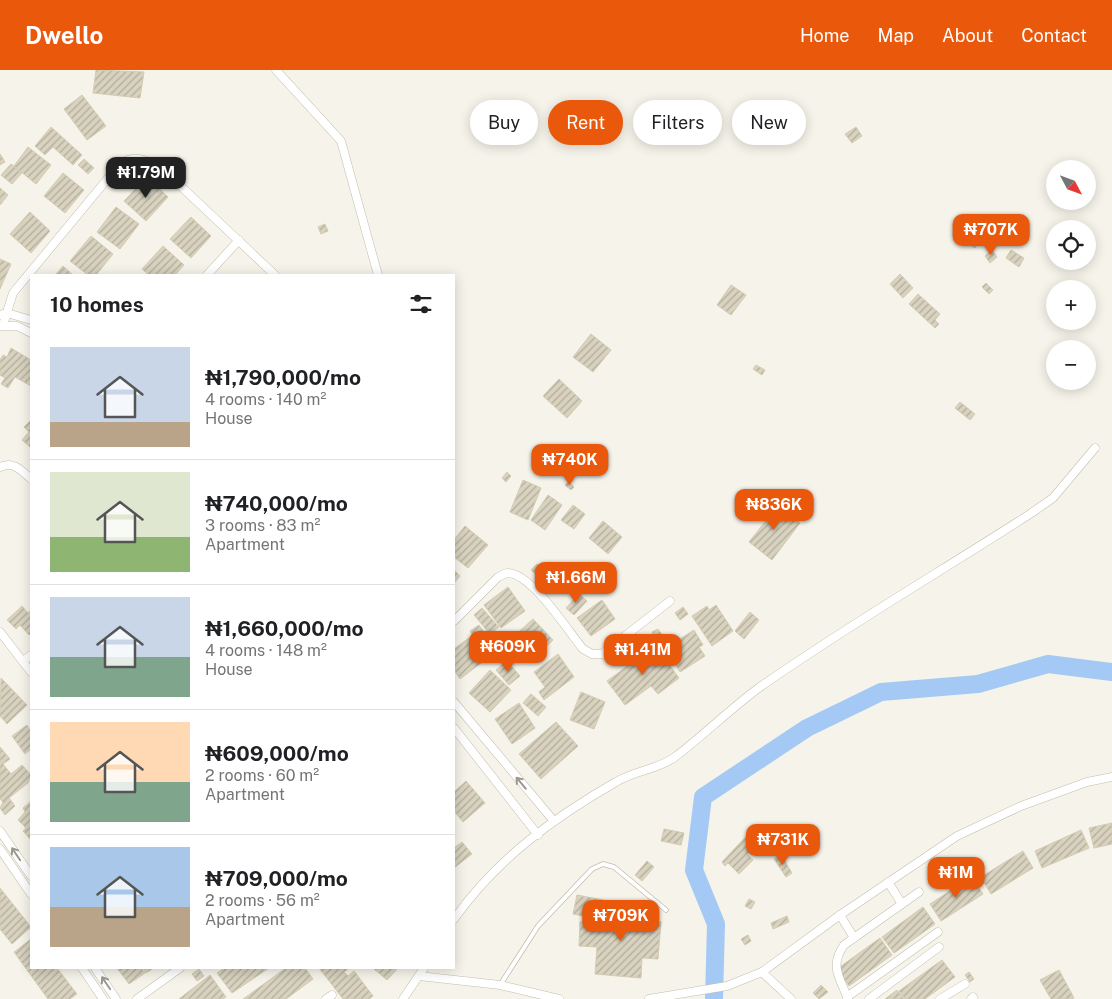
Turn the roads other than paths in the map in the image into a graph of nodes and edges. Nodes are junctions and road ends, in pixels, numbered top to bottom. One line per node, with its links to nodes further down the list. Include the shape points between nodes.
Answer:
1 (276, 70): 5 (street, via 341,141)
2 (240, 240): 3 (street); 4 (street); 6 (street, via 158,166 136,158 122,162 14,293)
3 (208, 274)
4 (274, 274)
5 (378, 274)
6 (3, 314): 7 (street); 8 (street)
7 (30, 320)
8 (2, 326): 9 (street, via 17,326)
9 (30, 332)
10 (1095, 448): 24 (street, via 1053,498 1030,514 759,688 674,758 619,780)
11 (0, 467): 12 (street, via 14,465)
12 (30, 478)
13 (670, 602): 14 (street, via 602,654 592,654 583,649 536,589 514,574 505,573 497,578)
14 (455, 620)
15 (0, 632): 17 (street)
16 (30, 656): 17 (street)
17 (23, 661): 18 (street)
18 (30, 671)
19 (455, 703): 20 (street)
20 (461, 711): 21 (street); 24 (street, one-way to 20)
21 (455, 715)
22 (455, 729): 26 (street)
23 (1112, 778): 29 (street, via 1087,782 1021,806 957,836)
24 (553, 820): 26 (street)
25 (0, 831): 28 (street, one-way to 25)
26 (538, 835): 35 (street, via 500,864)
27 (0, 849): 31 (street)
28 (30, 875)
29 (888, 882): 32 (street); 34 (street)
30 (919, 892): 32 (street)
31 (30, 893)
32 (902, 904): 37 (street)
33 (666, 910): 48 (lane, via 614,866 603,864 592,869 538,926)
34 (840, 915): 37 (street); 44 (street)
35 (455, 918)
36 (938, 932): 39 (street)
37 (854, 938): 51 (street, via 844,945 835,968)
38 (939, 947): 45 (street)
39 (893, 964): 45 (street); 51 (street)
40 (83, 969): 53 (street)
41 (96, 969): 54 (street, one-way to 41)
42 (179, 969): 55 (street)
43 (423, 969): 46 (street)
44 (762, 972): 50 (street, via 727,986); 59 (street)
45 (901, 975): 60 (street)
46 (418, 976): 48 (street); 56 (street)
47 (965, 984): 52 (street)
48 (500, 985): 49 (street)
49 (525, 996): 57 (street)
50 (659, 998): 58 (street)
51 (848, 998)
52 (944, 998)
53 (103, 999)
54 (116, 999)
55 (137, 999)
56 (403, 999)
57 (559, 999)
58 (649, 999)
59 (791, 999)
60 (868, 999)

